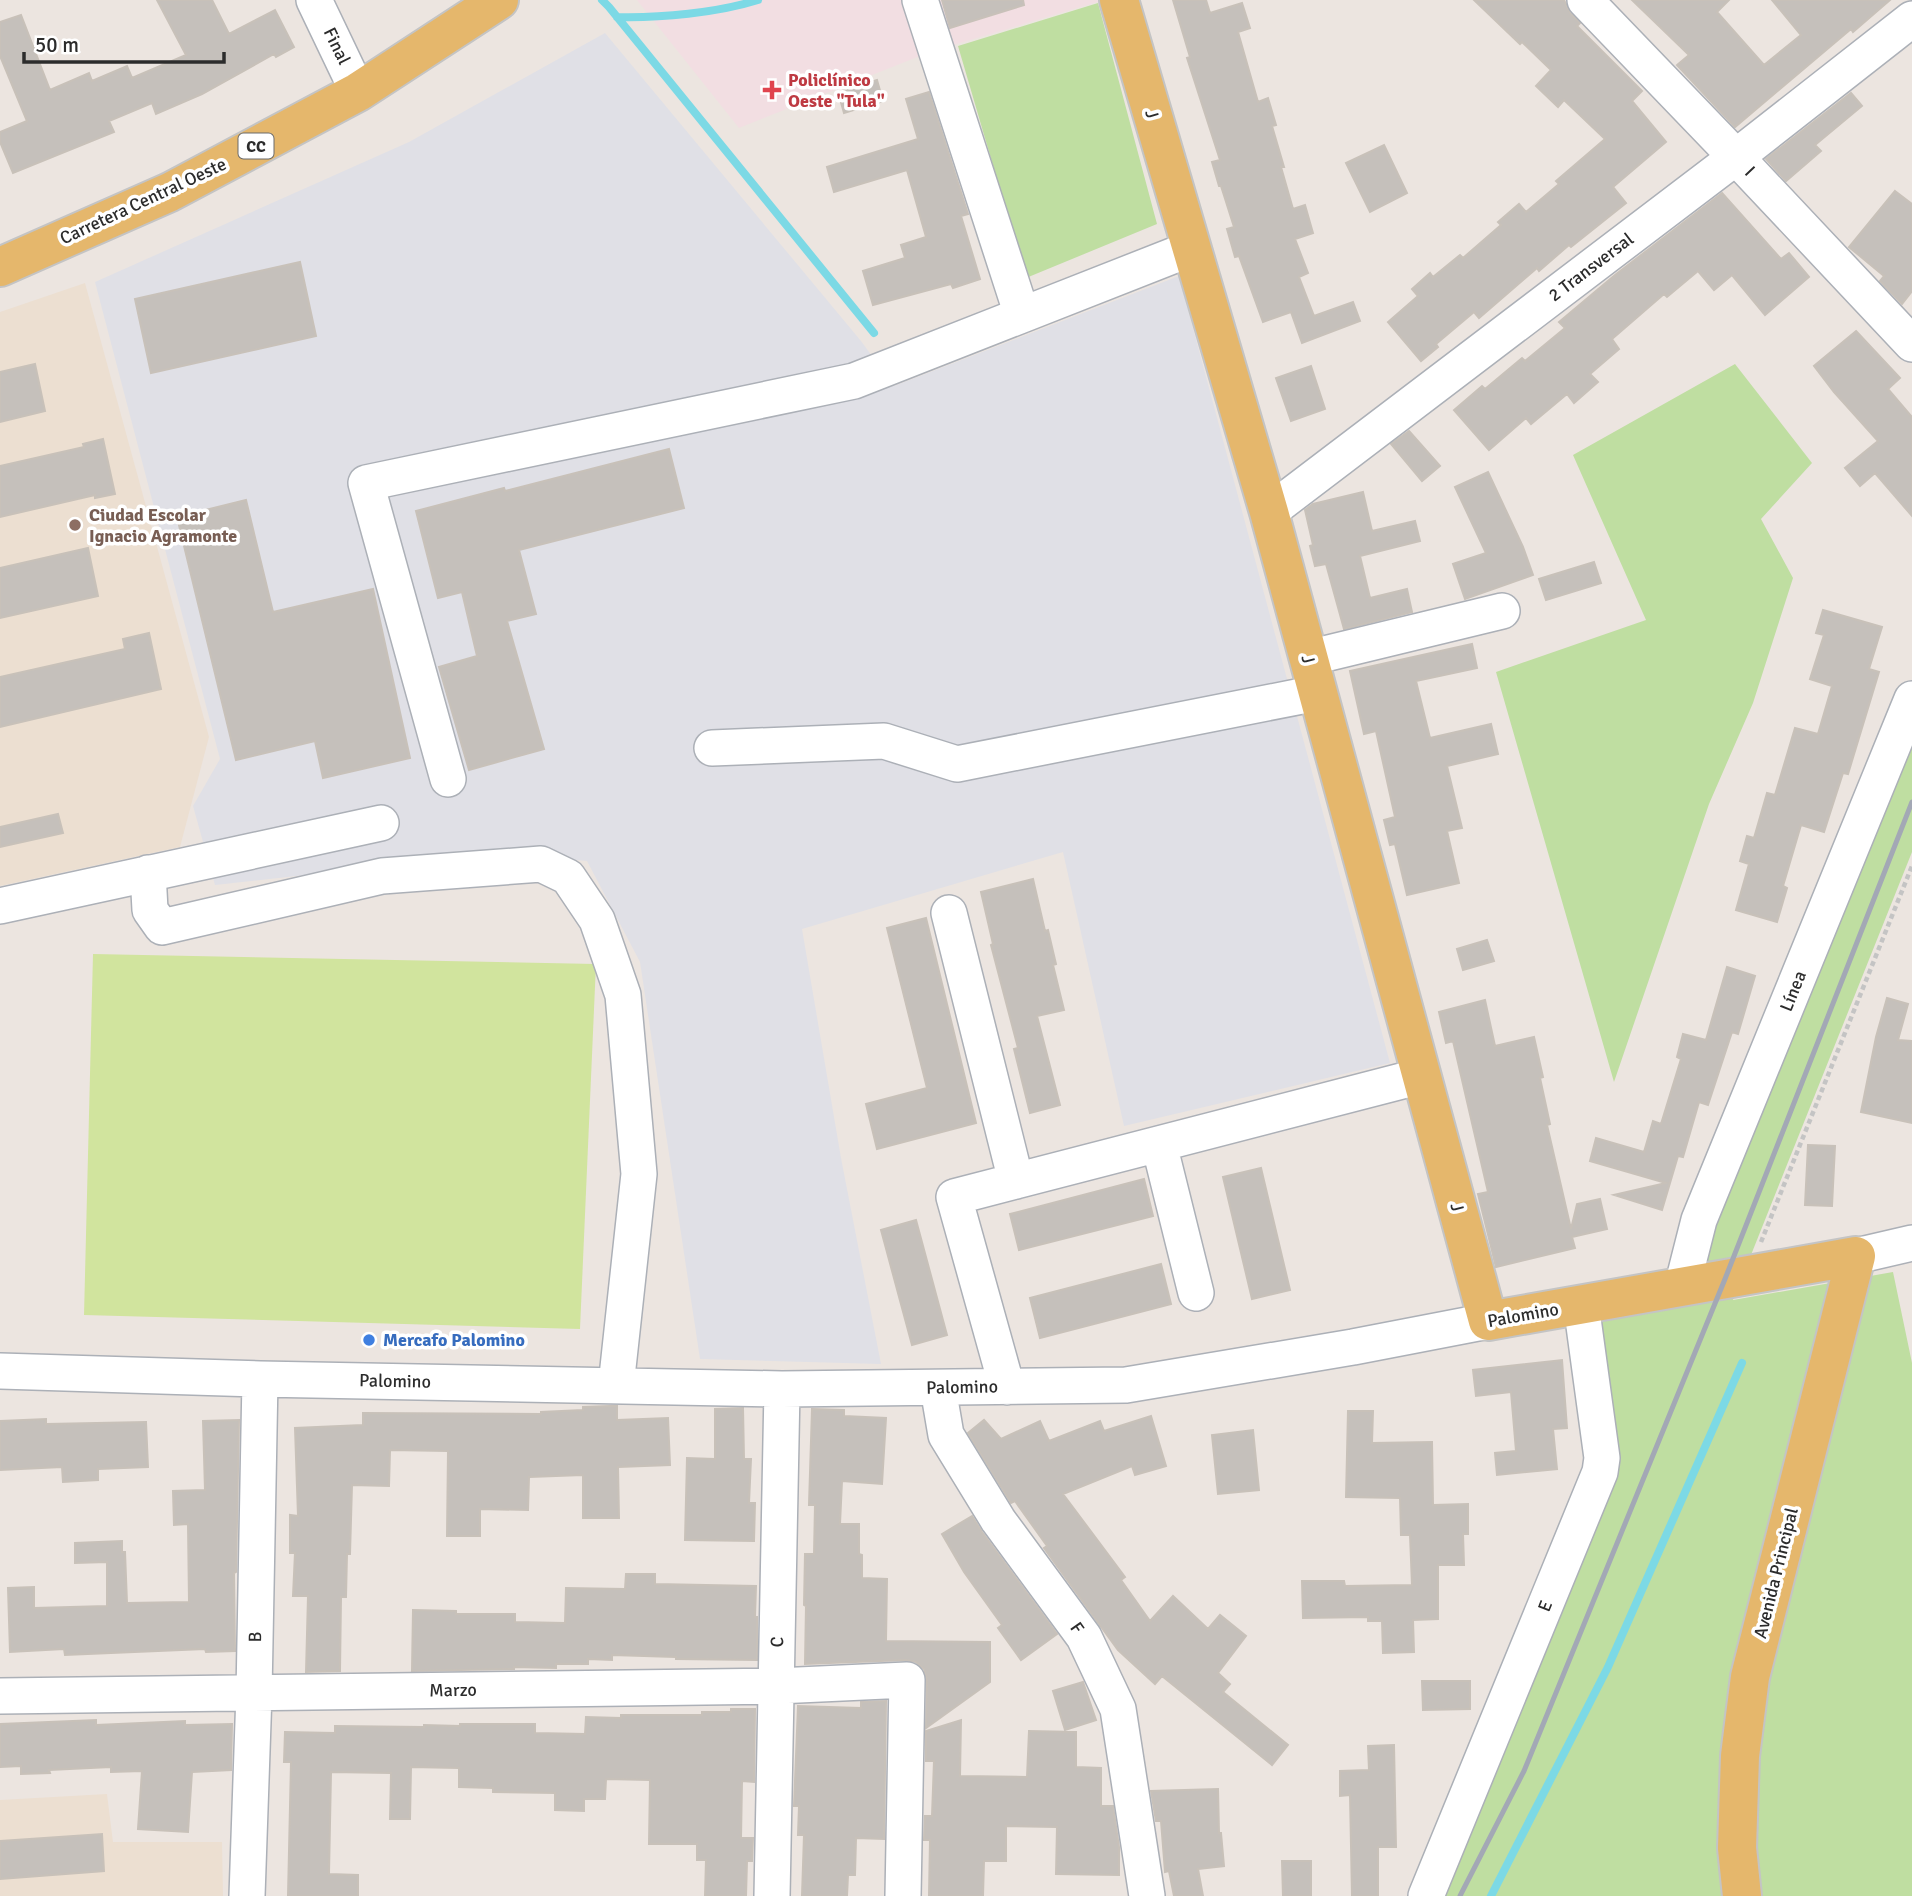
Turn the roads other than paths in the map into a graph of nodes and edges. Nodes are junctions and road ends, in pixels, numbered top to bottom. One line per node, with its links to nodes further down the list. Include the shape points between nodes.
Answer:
1 (314, 0): 7 (street, Final)
2 (499, 0): 7 (main road, Carretera Central Oeste / CC)
3 (920, 0): 11 (street)
4 (1119, 0): 9 (main road, J)
5 (1585, 0): 8 (street, I)
6 (1912, 19): 8 (street, 2 Transversal)
7 (358, 92): 10 (main road, Carretera Central Oeste / CC, via 170,192)
8 (1736, 157): 12 (street, I); 13 (street, 2 Transversal)
9 (1191, 249): 11 (street); 13 (main road, J)
10 (0, 267)
11 (1022, 315): 18 (street, via 854,381 366,483)
12 (1912, 344)
13 (1269, 512): 15 (main road, J)
14 (1502, 611): 15 (street)
15 (1313, 676): 17 (street, via 957,764 884,741); 23 (main road, J)
16 (1912, 699): 28 (street, Línea, via 1699,1220)
17 (712, 748)
18 (448, 779)
19 (381, 823): 20 (street)
20 (148, 873): 21 (street); 34 (street, via 150,910 162,928 382,876 541,864 568,877 597,920 623,995 639,1174)
21 (0, 906)
22 (949, 913): 25 (street)
23 (1421, 1076): 24 (street); 31 (main road, J)
24 (1159, 1144): 25 (street); 29 (street)
25 (1016, 1181): 35 (street, via 954,1197)
26 (1912, 1243): 27 (street, Palomino)
27 (1856, 1256): 28 (main road, Palomino); 46 (main road, Avenida Principal, via 1750,1677 1740,1756 1737,1848)
28 (1682, 1287): 30 (main road, Palomino)
29 (1196, 1293)
30 (1581, 1304): 31 (main road, Palomino); 45 (street, E, via 1602,1458 1600,1472)
31 (1488, 1321): 35 (street, Palomino, via 1126,1385)
32 (0, 1371): 33 (street, Palomino)
33 (260, 1379): 34 (street, Palomino); 39 (street, B)
34 (616, 1385): 37 (street, Palomino)
35 (1007, 1387): 36 (street, Palomino)
36 (938, 1388): 37 (street, Palomino); 44 (street, F, via 946,1435 998,1520 1084,1637 1118,1709)
37 (782, 1389): 38 (street, C)
38 (777, 1686): 39 (street, Marzo); 42 (street, C); 43 (street, Marzo, via 907,1680)
39 (254, 1693): 40 (street, Marzo); 41 (street, B)
40 (0, 1696)
41 (247, 1896)
42 (772, 1896)
43 (903, 1896)
44 (1147, 1896)
45 (1426, 1896)
46 (1742, 1896)

